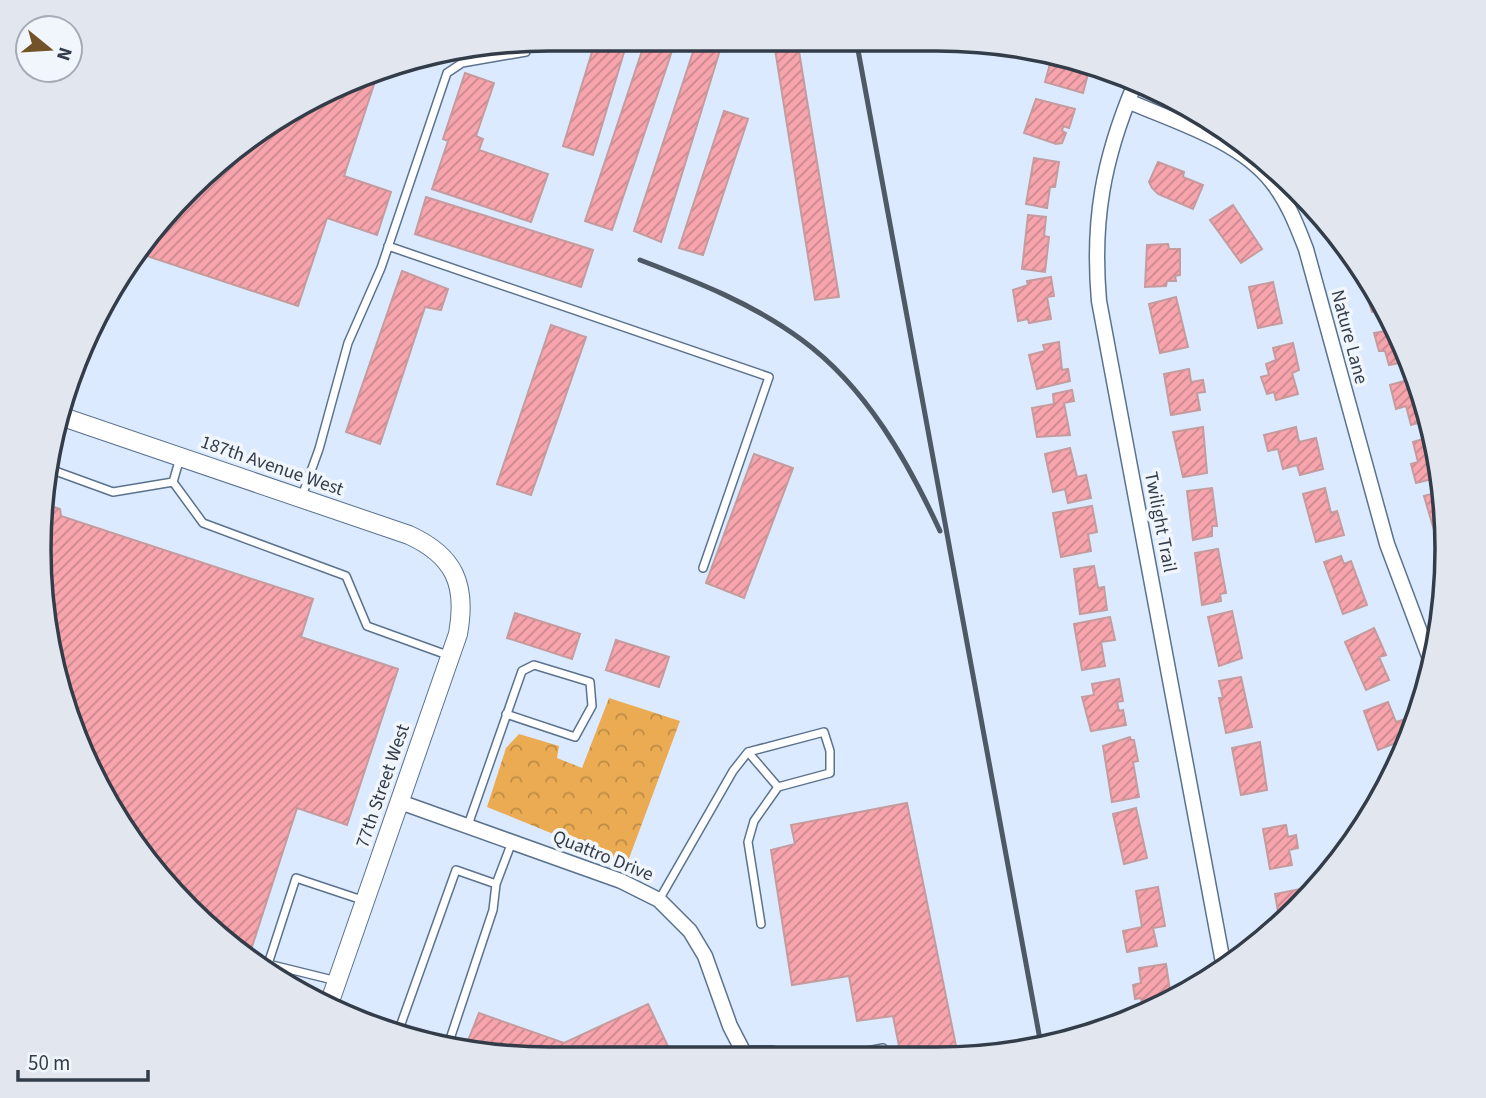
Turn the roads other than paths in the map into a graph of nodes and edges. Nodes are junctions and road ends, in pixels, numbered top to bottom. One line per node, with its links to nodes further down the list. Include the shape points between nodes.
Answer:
1 (526, 52): 4 (lane, via 461,62 447,73)
2 (1132, 91): 3 (street, Twilight Trail)
3 (1128, 101): 12 (street, Nature Lane, via 1231,148 1272,181 1292,214 1306,249 1387,544); 24 (street, Twilight Trail, via 1107,160 1098,206 1095,254 1099,301)
4 (388, 246): 9 (lane, via 348,343); 10 (lane, via 769,377)
5 (68, 419): 6 (street, 187th Avenue West)
6 (180, 457): 8 (lane); 9 (street, 187th Avenue West)
7 (57, 472): 8 (lane, via 113,492)
8 (173, 482): 13 (lane, via 203,523 346,576 366,626)
9 (301, 499): 11 (street, 187th Avenue West, via 432,545)
10 (703, 568)
11 (456, 577): 13 (street, 77th Street West, via 462,611)
12 (1426, 647)
13 (450, 656): 17 (street, 77th Street West)
14 (506, 714): 14 (lane, via 522,670 534,665 590,682 592,706 575,737); 18 (lane)
15 (748, 752): 16 (lane); 16 (lane, via 824,732 830,773); 21 (lane)
16 (778, 787): 23 (lane, via 754,821 748,842)
17 (400, 802): 18 (street, Quattro Drive); 22 (street, 77th Street West)
18 (468, 825): 19 (street, Quattro Drive)
19 (512, 842): 20 (lane); 21 (street, Quattro Drive, via 621,881)
20 (496, 884): 29 (lane, via 456,870); 30 (lane, via 494,910)
21 (659, 900): 31 (street, Quattro Drive, via 690,931 705,956)
22 (365, 901): 25 (lane, via 296,878); 27 (street, 77th Street West)
23 (761, 923)
24 (1222, 957)
25 (269, 961)
26 (278, 967): 27 (lane)
27 (337, 982): 28 (street, 77th Street West)
28 (332, 997)
29 (401, 1024)
30 (450, 1037)
31 (741, 1047)

